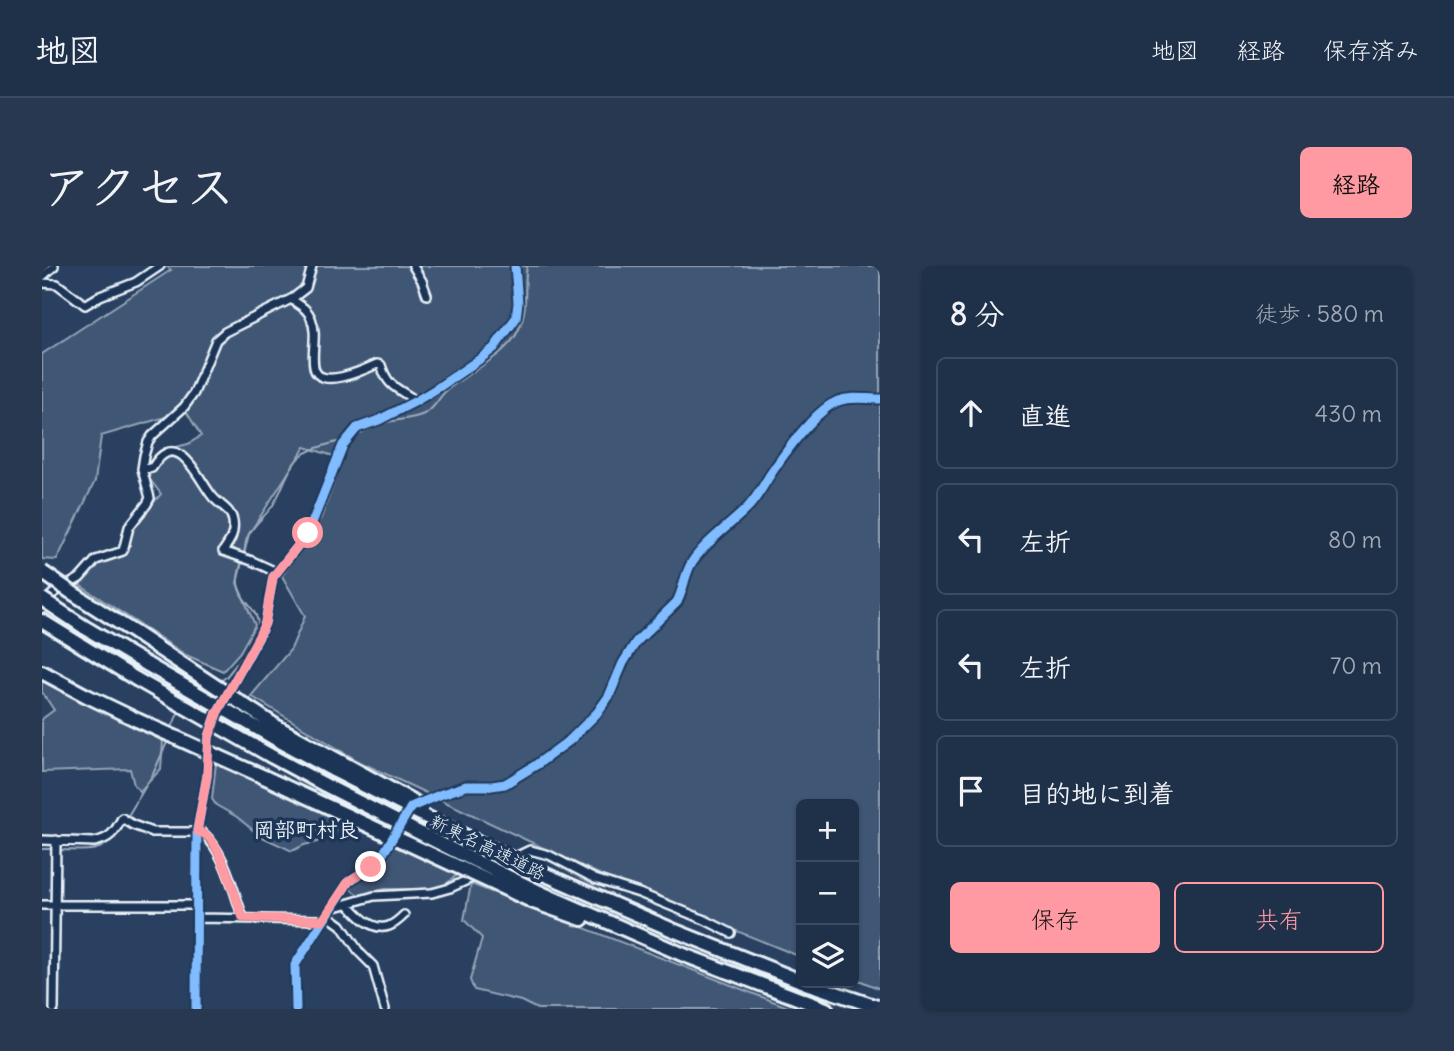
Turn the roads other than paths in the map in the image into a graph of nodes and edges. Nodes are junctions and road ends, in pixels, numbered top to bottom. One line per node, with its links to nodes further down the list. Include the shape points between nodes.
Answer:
1 (54, 266): 6 (street)
2 (160, 266): 7 (street, via 85,305 57,284)
3 (312, 266): 9 (street, via 306,288)
4 (413, 266): 8 (street)
5 (515, 266): 11 (street, via 516,318 494,348)
6 (42, 277)
7 (42, 283)
8 (427, 295)
9 (291, 299): 11 (street, via 305,308 313,322 316,375 331,379 381,365 385,378); 12 (street, via 216,340 194,393 148,442)
10 (880, 399): 27 (street, via 836,401 797,437 747,508 693,561 677,602 636,642 609,696 570,740 505,784 466,786 411,807 380,859 349,881)
11 (416, 401): 14 (street, via 357,428 343,445 308,533)
12 (142, 469): 14 (street, via 152,468 168,452 185,457 232,515 234,533 223,551); 15 (street, via 150,498 129,527 123,551 96,560 80,578)
13 (42, 572): 18 (highway, bridge)
14 (276, 572): 19 (street, via 265,623 209,737)
15 (42, 601): 18 (highway, 新東名高速道路, bridge, via 148,665)
16 (42, 621): 22 (highway, 新東名高速道路, bridge, via 271,756)
17 (42, 672): 22 (highway, bridge, via 137,720)
18 (277, 733): 32 (highway, 新東名高速道路, bridge, via 450,829 546,875)
19 (197, 831): 21 (street, via 152,832 122,818 114,833 102,841); 26 (street); 30 (street, via 211,840 220,855)
20 (42, 840): 21 (street)
21 (56, 840): 25 (street)
22 (537, 897): 39 (highway, 新東名高速道路)
23 (348, 904): 27 (street); 28 (street, via 372,926 389,926); 31 (street, via 386,894 450,888 530,850)
24 (42, 905): 25 (street)
25 (56, 905): 26 (street); 35 (street)
26 (197, 905): 29 (street)
27 (327, 914): 30 (street); 37 (street, via 295,965); 38 (street, via 373,966)
28 (404, 915)
29 (196, 918): 30 (street); 36 (street)
30 (243, 918)
31 (731, 933)
32 (796, 979)
33 (821, 988): 34 (highway)
34 (880, 1008)
35 (54, 1009)
36 (196, 1009)
37 (296, 1009)
38 (385, 1009)
39 (826, 1009)

